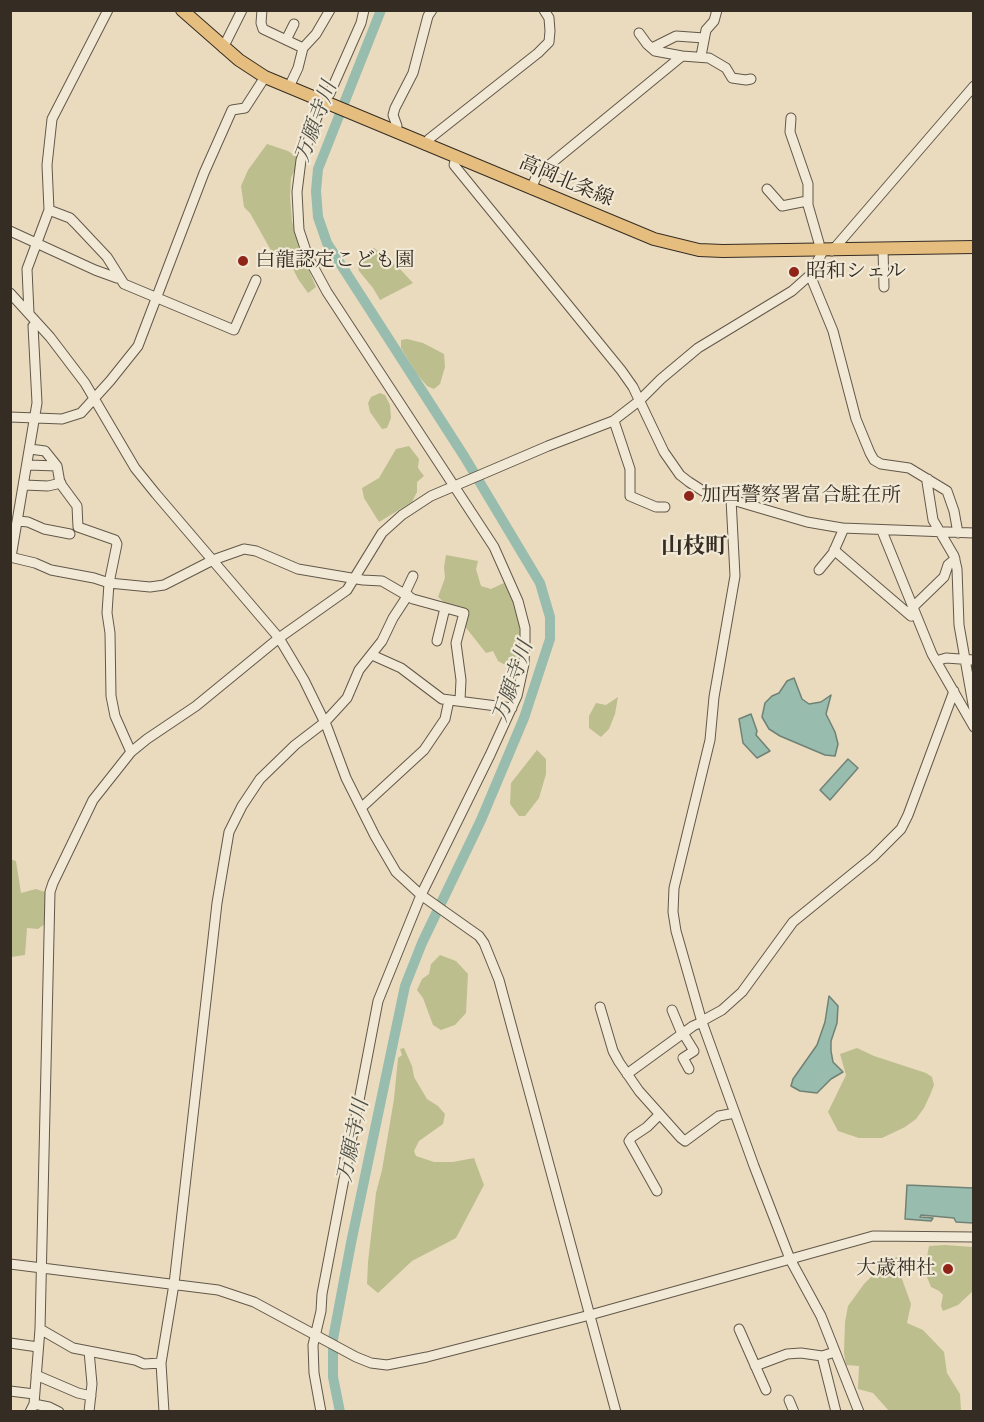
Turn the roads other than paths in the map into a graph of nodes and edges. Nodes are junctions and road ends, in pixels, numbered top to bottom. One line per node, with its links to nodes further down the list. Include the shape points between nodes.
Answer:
1 (108, 10): 31 (street, via 52,119 47,165)
2 (182, 10): 14 (main road, 高岡北条線)
3 (242, 10): 14 (street)
4 (262, 10): 13 (street, via 263,29)
5 (330, 10): 15 (street)
6 (364, 10): 23 (street)
7 (432, 10): 25 (street, via 413,73 395,108)
8 (544, 10): 26 (street, via 549,18 549,42)
9 (716, 11): 12 (street)
10 (294, 24): 13 (street)
11 (639, 33): 16 (street)
12 (704, 38): 16 (street, via 676,36); 18 (street)
13 (286, 40): 15 (street)
14 (223, 48): 19 (main road, 高岡北条線)
15 (303, 48): 22 (street)
16 (652, 48): 17 (street)
17 (682, 56): 18 (street); 28 (street, via 537,175)
18 (701, 56): 20 (street, via 718,62 732,78)
19 (265, 76): 22 (main road, 高岡北条線); 42 (street, via 245,108 232,110)
20 (751, 79)
21 (974, 86): 36 (street)
22 (289, 87): 23 (main road, 高岡北条線)
23 (326, 103): 25 (main road, 高岡北条線); 56 (street, via 302,160 297,192 297,221 308,257)
24 (791, 118): 30 (street, via 790,132 808,184)
25 (395, 132): 26 (main road, 高岡北条線)
26 (425, 145): 27 (main road, 高岡北条線)
27 (456, 157): 28 (main road, 高岡北条線); 46 (street, via 454,165 621,370)
28 (531, 189): 36 (main road, 高岡北条線, via 654,239 699,250)
29 (767, 189): 30 (street, via 782,206)
30 (807, 201): 36 (street)
31 (49, 210): 33 (street); 38 (street, via 70,218 107,257)
32 (10, 231): 33 (street)
33 (36, 243): 38 (street); 43 (street, via 27,269)
34 (974, 247): 35 (main road, 高岡北条線)
35 (883, 248): 36 (main road, 高岡北条線); 40 (street)
36 (824, 251): 37 (street)
37 (810, 275): 46 (street, via 792,291 698,348); 53 (street, via 833,331 856,419 874,460 909,468)
38 (119, 277): 42 (street, via 124,284)
39 (256, 280): 42 (street, via 234,330)
40 (884, 287)
41 (10, 293): 43 (street)
42 (156, 296): 45 (street, via 138,346)
43 (29, 313): 44 (street)
44 (37, 323): 45 (street); 48 (street, via 33,326 37,398)
45 (94, 398): 48 (street, via 73,416); 68 (street, via 135,468)
46 (639, 401): 49 (street); 57 (street, via 680,475 703,491)
47 (10, 417): 48 (street)
48 (34, 418): 50 (street)
49 (614, 420): 56 (street); 58 (street, via 630,469 630,496)
50 (30, 449): 51 (street); 52 (street, via 45,451)
51 (27, 465): 52 (street); 55 (street)
52 (57, 466): 54 (street)
53 (928, 479): 62 (street, via 930,510); 63 (street, via 950,498)
54 (61, 483): 55 (street); 73 (street, via 75,501 78,527 117,544)
55 (24, 484): 59 (street)
56 (454, 486): 72 (street, via 431,496 382,533); 85 (street, via 494,547 522,613 524,664)
57 (731, 499): 60 (street, via 807,522); 94 (street, via 735,576 710,740 673,900 676,931)
58 (665, 507)
59 (18, 521): 65 (street); 67 (street)
60 (844, 528): 61 (street); 66 (street)
61 (882, 531): 62 (street); 76 (street)
62 (939, 531): 63 (street); 69 (street)
63 (958, 533): 64 (street)
64 (974, 533)
65 (70, 534)
66 (834, 550): 70 (street); 76 (street, via 911,616)
67 (11, 557): 73 (street)
68 (213, 560): 72 (street, via 244,549 298,569); 73 (street, via 164,585); 77 (street)
69 (955, 560): 76 (street); 80 (street, via 959,625)
70 (819, 570)
71 (413, 576): 74 (street)
72 (355, 577): 74 (street, via 382,581); 77 (street, via 347,590)
73 (109, 583): 89 (street, via 111,696)
74 (406, 594): 75 (street); 79 (street)
75 (445, 608): 78 (street); 84 (street, via 464,613 456,643 462,680)
76 (913, 610): 81 (street)
77 (279, 638): 87 (street); 89 (street, via 196,706)
78 (437, 641)
79 (372, 655): 83 (street, via 401,668 442,699); 87 (street, via 359,670 347,698)
80 (969, 660): 81 (street); 86 (street)
81 (936, 661): 82 (street)
82 (954, 691): 88 (street); 94 (street, via 901,829 793,922 741,992 722,1010)
83 (449, 700): 84 (street); 90 (street, via 445,719 424,750)
84 (460, 700): 85 (street)
85 (512, 708): 91 (street)
86 (974, 710)
87 (325, 722): 90 (street); 105 (street, via 260,779 229,832)
88 (974, 727)
89 (131, 752): 104 (street, via 93,800 50,892)
90 (361, 808): 91 (street, via 396,872)
91 (422, 896): 106 (street, via 479,936 499,980); 109 (street, via 381,992 374,1019)
92 (600, 1007): 97 (street, via 613,1051)
93 (672, 1010): 95 (street)
94 (702, 1021): 95 (street); 98 (street)
95 (683, 1033): 96 (street, via 694,1051 683,1058); 97 (street)
96 (689, 1069)
97 (627, 1074): 99 (street)
98 (735, 1113): 99 (street, via 719,1116 685,1141); 102 (street)
99 (659, 1115): 100 (street, via 629,1141)
100 (657, 1191)
101 (974, 1237): 102 (street, via 873,1236)
102 (790, 1259): 106 (street); 113 (street)
103 (10, 1264): 104 (street)
104 (41, 1268): 105 (street); 107 (street)
105 (174, 1284): 109 (street, via 218,1290 254,1302); 115 (street)
106 (590, 1315): 109 (street, via 387,1365 371,1363); 128 (street)
107 (40, 1329): 111 (street); 112 (street, via 74,1348)
108 (739, 1329): 116 (street)
109 (317, 1337): 127 (street, via 313,1345 314,1373)
110 (10, 1343): 111 (street)
111 (38, 1347): 117 (street)
112 (88, 1351): 115 (street, via 144,1364); 120 (street)
113 (836, 1352): 114 (street); 123 (street)
114 (822, 1356): 116 (street, via 787,1354); 130 (street)
115 (161, 1363): 126 (street)
116 (755, 1366): 118 (street)
117 (36, 1375): 120 (street); 122 (street)
118 (766, 1390)
119 (10, 1391): 122 (street)
120 (91, 1396): 125 (street)
121 (789, 1400): 129 (street)
122 (33, 1403): 124 (street)
123 (859, 1411)
124 (60, 1412)
125 (89, 1412)
126 (164, 1412)
127 (321, 1412)
128 (616, 1412)
129 (794, 1412)
130 (836, 1412)

